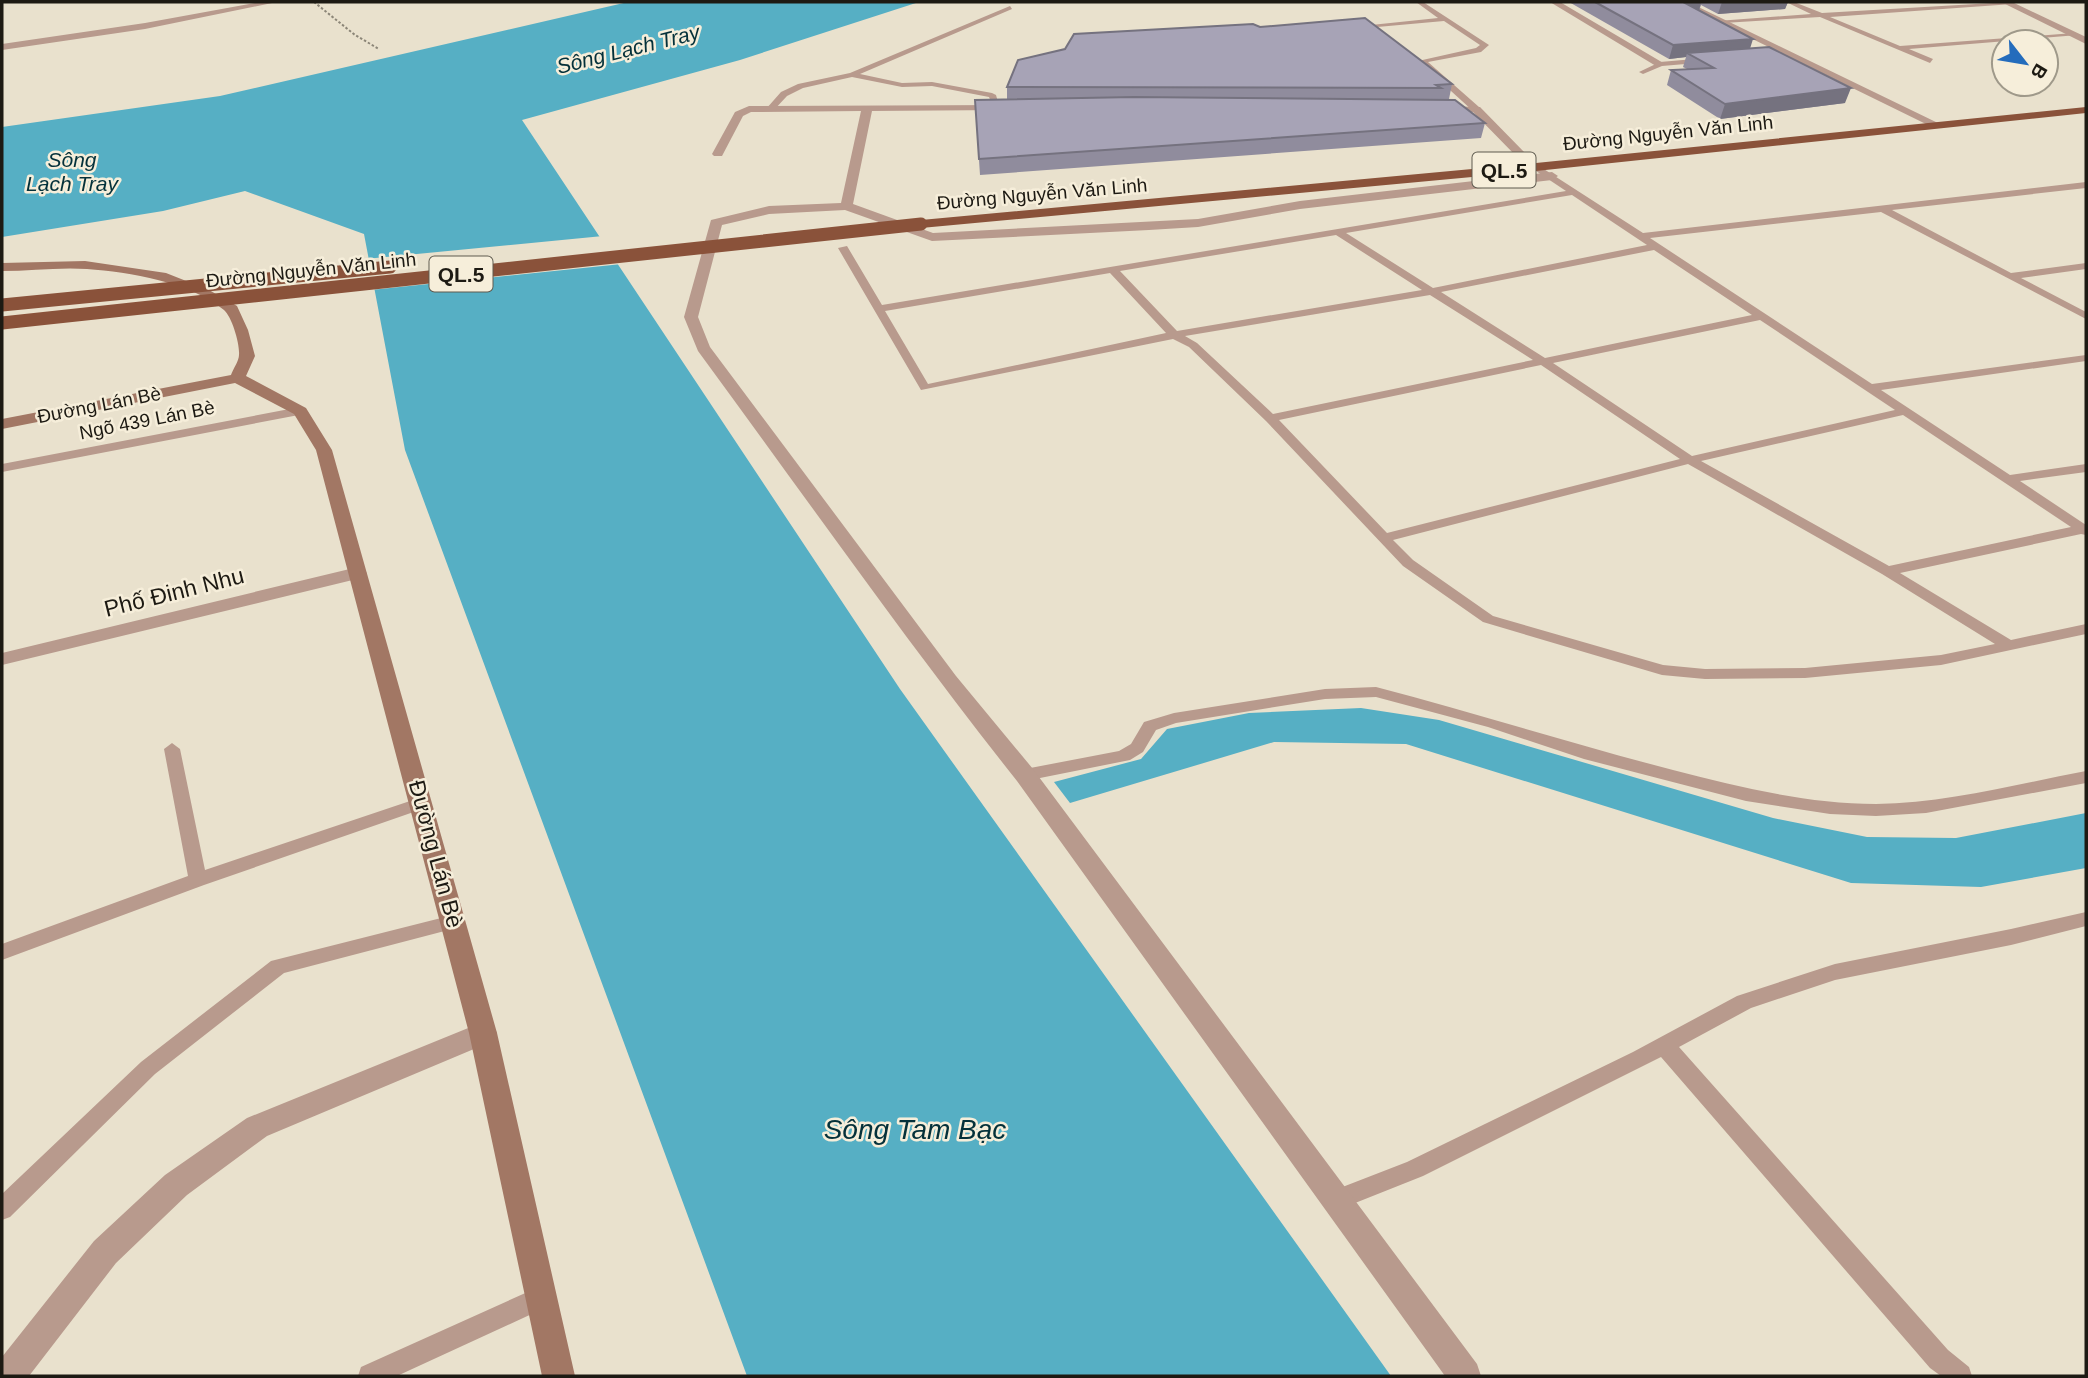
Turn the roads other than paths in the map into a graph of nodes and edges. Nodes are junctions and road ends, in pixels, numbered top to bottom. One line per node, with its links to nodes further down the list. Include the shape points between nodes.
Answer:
1 (273, 2): 15 (street)
2 (1419, 2): 9 (lane)
3 (1554, 2): 21 (street)
4 (1789, 2): 8 (lane)
5 (2008, 3): 8 (lane); 13 (street)
6 (1676, 4): 10 (street); 11 (street)
7 (1010, 8): 23 (lane)
8 (1820, 15): 10 (lane); 16 (lane)
9 (1447, 19): 12 (lane); 30 (lane, via 1481,41 1484,48 1422,63)
10 (1719, 21): 11 (lane); 17 (street)
11 (1701, 22): 18 (street)
12 (1351, 28)
13 (2074, 35): 14 (street); 16 (lane)
14 (2086, 41)
15 (2, 47)
16 (1899, 48): 20 (lane)
17 (1785, 54): 18 (lane); 33 (street)
18 (1767, 55): 32 (street)
19 (1714, 60): 21 (lane)
20 (1930, 61)
21 (1660, 64): 22 (lane)
22 (1643, 72)
23 (852, 75): 25 (lane, via 992,95); 28 (lane, via 801,86)
24 (2086, 99): 33 (highway, Đường Nguyễn Văn Linh / QL.5)
25 (997, 107): 26 (street); 27 (street)
26 (1010, 107)
27 (867, 108): 28 (street); 44 (street)
28 (769, 109): 36 (street, via 739,114)
29 (1421, 109): 30 (street)
30 (1476, 109): 37 (street)
31 (2086, 110): 33 (highway, Đường Nguyễn Văn Linh / QL.5, via 1934,124)
32 (1895, 117): 33 (highway, Đường Nguyễn Văn Linh / QL.5); 34 (highway, Đường Nguyễn Văn Linh / QL.5)
33 (1915, 120): 39 (highway, Đường Nguyễn Văn Linh / QL.5)
34 (1742, 131)
35 (1534, 153): 37 (highway, Đường Nguyễn Văn Linh / QL.5)
36 (718, 154)
37 (1520, 155): 38 (highway, Đường Nguyễn Văn Linh / QL.5)
38 (1506, 156)
39 (1536, 167): 40 (lane); 46 (highway, Đường Nguyễn Văn Linh / QL.5)
40 (1552, 176): 43 (lane); 44 (street, via 1300,205 1198,223 932,237)
41 (1229, 182): 46 (highway, Đường Nguyễn Văn Linh / QL.5)
42 (2086, 185): 45 (lane)
43 (1575, 192): 47 (lane); 48 (lane)
44 (846, 206): 84 (street, via 769,210 716,223 691,317 703,348 729,386 815,495 949,681)
45 (1881, 208): 48 (lane); 54 (lane)
46 (921, 219): 56 (highway, Đường Nguyễn Văn Linh / QL.5, bridge); 62 (highway, Đường Nguyễn Văn Linh / QL.5, bridge)
47 (1338, 232): 53 (lane); 55 (lane)
48 (1644, 236): 49 (lane)
49 (1658, 246): 55 (lane); 60 (lane)
50 (844, 248): 58 (lane)
51 (2086, 266): 54 (lane)
52 (2, 267): 66 (main road, via 85,265 161,276 204,293 232,309 241,330 247,356)
53 (1111, 268): 58 (lane); 63 (lane)
54 (2009, 275): 59 (lane)
55 (1432, 292): 63 (lane); 65 (lane)
56 (2, 305)
57 (2086, 307): 59 (lane)
58 (881, 308): 63 (lane, via 925,388)
59 (2072, 309): 61 (lane)
60 (1763, 316): 65 (lane); 67 (lane)
61 (2086, 316)
62 (2, 323)
63 (1174, 335): 70 (lane, via 1193,345)
64 (2086, 358): 67 (lane)
65 (1544, 362): 70 (lane); 72 (lane)
66 (237, 377): 68 (main road); 71 (main road, Đường Lán Bè)
67 (1872, 388): 69 (lane)
68 (300, 411): 73 (lane, Ngõ 439 Lán Bè); 79 (main road, Đường Lán Bè, via 324,450)
69 (1906, 411): 72 (lane); 75 (lane)
70 (1270, 418): 77 (lane)
71 (2, 424)
72 (1690, 460): 77 (lane); 78 (lane)
73 (2, 468)
74 (2086, 468): 75 (lane)
75 (2010, 479): 76 (lane)
76 (2085, 530): 78 (lane)
77 (1383, 538): 81 (lane, via 1408,563 1488,619 1662,670 1805,673 1941,660)
78 (1887, 571): 81 (lane)
79 (358, 573): 82 (street, Phố Đinh Nhu); 86 (main road, Đường Lán Bè)
80 (2086, 629): 81 (lane)
81 (2008, 646)
82 (2, 659)
83 (172, 749): 87 (lane)
84 (1025, 775): 85 (lane, via 1124,756 1137,748 1150,726 1174,718 1325,694 1376,692 1598,756 1798,806 1926,807); 93 (street)
85 (2086, 777)
86 (422, 803): 87 (lane); 89 (main road, Đường Lán Bè)
87 (198, 880): 90 (lane)
88 (2086, 919): 92 (lane, via 1835,972 1744,1002)
89 (453, 922): 91 (main road, Đường Lán Bè); 94 (lane, via 278,967 148,1068)
90 (2, 952)
91 (482, 1032): 95 (main road, Đường Lán Bè); 96 (street, via 257,1127 176,1185 105,1252)
92 (1664, 1045): 93 (lane, via 1415,1169); 100 (lane, via 1939,1359)
93 (1335, 1200): 99 (street)
94 (2, 1209)
95 (541, 1298): 97 (lane); 98 (main road, Đường Lán Bè)
96 (8, 1376)
97 (370, 1376)
98 (559, 1376)
99 (1465, 1376)
100 (1961, 1376)

